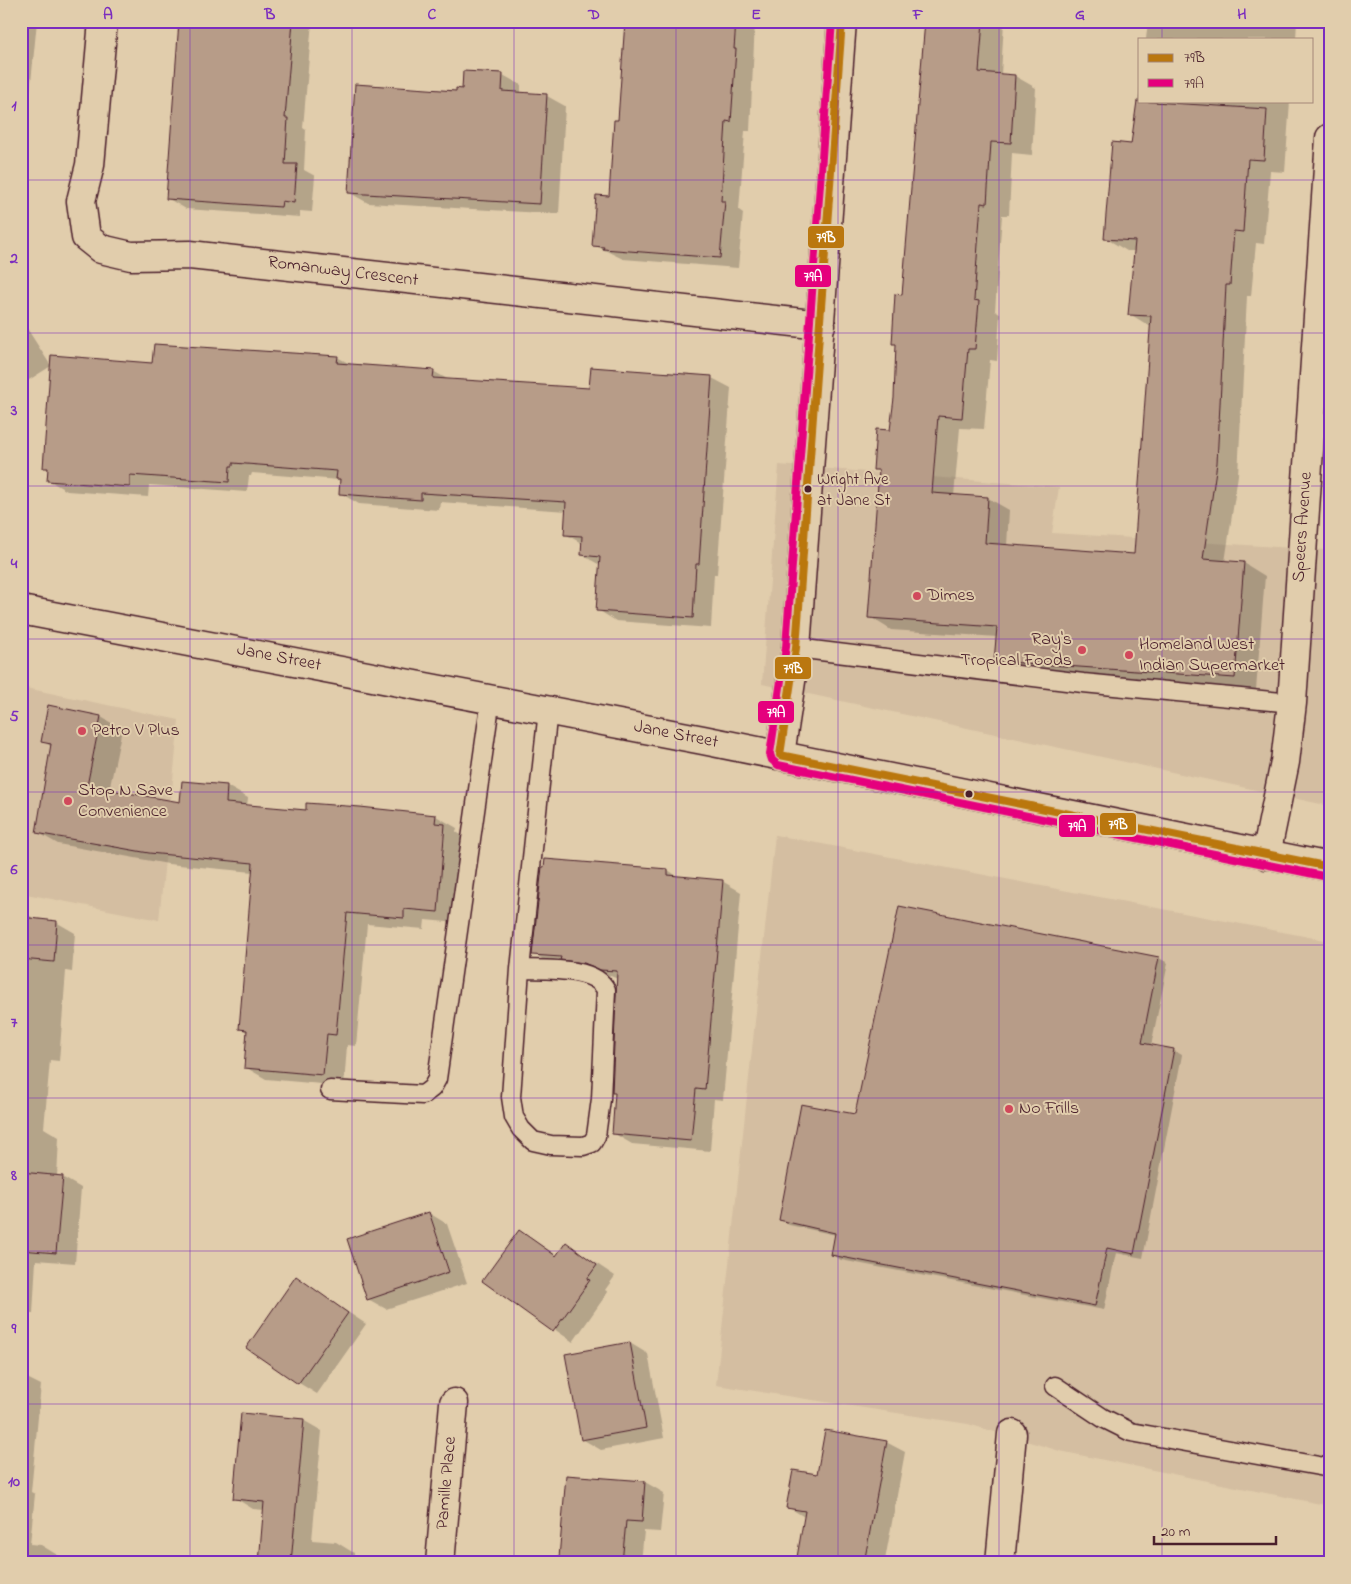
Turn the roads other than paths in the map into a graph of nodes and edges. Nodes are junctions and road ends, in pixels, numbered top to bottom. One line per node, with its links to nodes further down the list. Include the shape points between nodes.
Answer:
1 (103, 21): 4 (street, Romanway Crescent, via 90,165 81,201 86,237 101,249 131,256 190,255)
2 (842, 21): 4 (street)
3 (1330, 138): 8 (street, Speers Avenue)
4 (821, 325): 6 (street)
5 (21, 610): 7 (street, Jane Street)
6 (796, 648): 8 (lane, via 1083,683); 10 (street)
7 (491, 698): 9 (street, Jane Street); 14 (lane, via 437,1079 423,1095)
8 (1292, 703): 11 (street, Speers Avenue, via 1286,762)
9 (548, 710): 10 (street, Jane Street); 13 (lane)
10 (780, 755): 11 (street, Jane Street)
11 (1266, 855): 12 (street, Jane Street)
12 (1330, 867)
13 (520, 969): 13 (lane, via 511,1097 514,1117 533,1140 552,1145 583,1146 592,1143 596,1136 601,1099 606,990 594,977 575,972)
14 (330, 1090)
15 (1055, 1386): 18 (lane, via 1103,1418 1131,1432)
16 (454, 1403): 19 (street, Pamille Place)
17 (1012, 1434): 20 (street)
18 (1330, 1468)
19 (440, 1563)
20 (1000, 1563)

